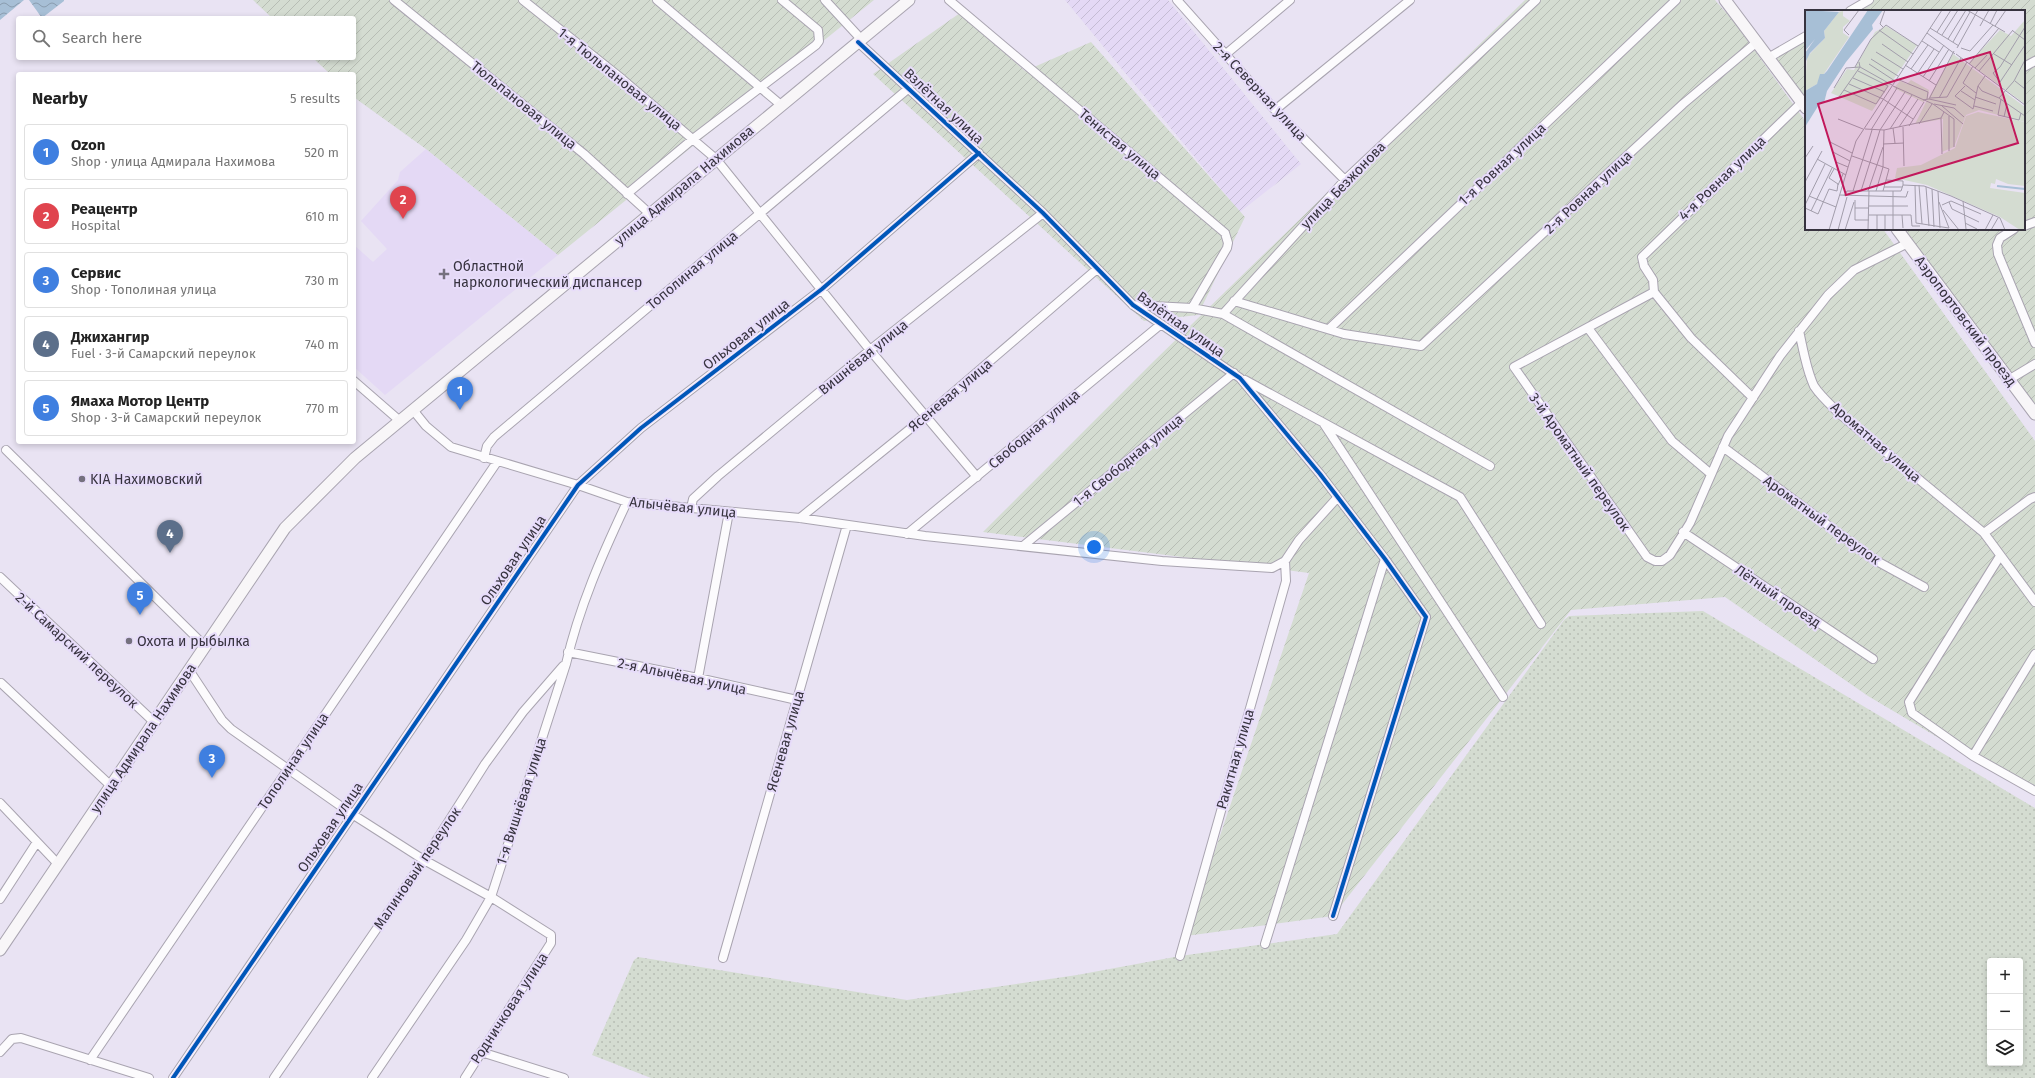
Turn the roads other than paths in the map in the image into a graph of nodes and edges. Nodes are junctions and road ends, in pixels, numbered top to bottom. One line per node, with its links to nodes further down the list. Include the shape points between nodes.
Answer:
1 (394, 0): 34 (street, Тюльпановая улица, via 584,154)
2 (523, 0): 30 (street, 1-я Тюльпановая улица, via 622,78)
3 (657, 0): 25 (street)
4 (782, 0): 25 (street, via 818,30 819,40)
5 (825, 0): 19 (street, Взлётная улица)
6 (909, 0): 19 (main road, улица Адмирала Нахимова)
7 (949, 0): 48 (street, Тенистая улица, via 1225,233 1227,248)
8 (1177, 0): 21 (street, 2-я Северная улица)
9 (1290, 0): 21 (street)
10 (1410, 0): 29 (street)
11 (1536, 0): 33 (street, улица Безжонова)
12 (1676, 0): 52 (street, 1-я Ровная улица)
13 (1725, 0): 17 (main road)
14 (1731, 0): 17 (main road)
15 (1869, 0): 16 (street)
16 (1852, 10)
17 (1742, 22): 20 (main road)
18 (1805, 37): 22 (street)
19 (860, 40): 26 (street, Взлётная улица); 27 (main road, улица Адмирала Нахимова)
20 (1757, 42): 22 (main road); 52 (street, 2-я Ровная улица, via 1683,104 1421,346 1344,334)
21 (1226, 54): 29 (street, 2-я Северная улица)
22 (1768, 58): 28 (main road)
23 (2035, 61): 24 (street)
24 (2025, 67)
25 (761, 88): 27 (street); 30 (street)
26 (909, 88): 31 (street, Взлётная улица); 35 (street, Тополиная улица)
27 (781, 105): 32 (main road, улица Адмирала Нахимова)
28 (1804, 105): 45 (street, 4-я Ровная улица, via 1643,254 1643,263 1653,280)
29 (1276, 110): 33 (street, 2-я Северная улица)
30 (693, 139): 32 (street, 1-я Тюльпановая улица); 34 (street)
31 (979, 152): 36 (street, Взлётная улица); 44 (street, Ольховая улица)
32 (716, 159): 35 (street, 1-я Тюльпановая улица); 37 (main road, улица Адмирала Нахимова)
33 (1345, 180): 46 (street, улица Безжонова)
34 (627, 194): 37 (street, Тюльпановая улица)
35 (760, 213): 44 (street, 1-я Тюльпановая улица); 68 (street, Тополиная улица, via 494,437 487,446)
36 (1043, 213): 43 (street, Взлётная улица); 55 (street, Вишнёвая улица)
37 (650, 214): 61 (main road, улица Адмирала Нахимова)
38 (2035, 222): 39 (street)
39 (2025, 226)
40 (1898, 230): 42 (main road, Аэропортовский проезд)
41 (2012, 230): 54 (street, via 2000,238 1997,245 1998,254)
42 (1908, 243): 53 (street, via 1854,270 1828,295); 58 (main road, Аэропортовский проезд)
43 (1097, 269): 47 (street, Взлётная улица); 63 (street, Ясеневая улица)
44 (822, 289): 55 (street, 1-я Тюльпановая улица); 73 (street, Ольховая улица, via 641,428)
45 (1654, 292): 51 (street); 60 (street, via 1691,338)
46 (1234, 301): 49 (street, улица Безжонова); 52 (street)
47 (1133, 305): 48 (street); 50 (street, Взлётная улица)
48 (1192, 308): 49 (street)
49 (1223, 314): 70 (street)
50 (1160, 324): 57 (street, Взлётная улица); 72 (street, Свободная улица)
51 (1588, 328): 71 (street, via 1672,440); 81 (street, 3-й Ароматный переулок, via 1514,367 1647,557 1662,561)
52 (1328, 329)
53 (1799, 331): 60 (street); 82 (street, Ароматная улица, via 1810,376 1823,397 1842,416)
54 (2035, 343)
55 (870, 350): 63 (street, 1-я Тюльпановая улица); 77 (street, Вишнёвая улица, via 718,476 693,499)
56 (2035, 364): 58 (street)
57 (1237, 375): 65 (street); 75 (street, Взлётная улица); 84 (street, 1-я Свободная улица)
58 (2010, 379): 62 (main road, Аэропортовский проезд)
59 (356, 382): 64 (street)
60 (1753, 398): 66 (street)
61 (413, 410): 64 (main road, улица Адмирала Нахимова); 68 (street, Алычёвая улица, via 426,426 451,447)
62 (2035, 414)
63 (926, 416): 72 (street, 1-я Тюльпановая улица); 79 (street, Ясеневая улица)
64 (400, 420): 92 (main road, улица Адмирала Нахимова, via 355,458 285,528)
65 (1324, 423): 91 (street, via 1460,497); 100 (street)
66 (1723, 447): 71 (street); 89 (street, Ароматный переулок, via 1873,559)
67 (6, 450): 92 (street)
68 (484, 458): 69 (street, Алычёвая улица)
69 (497, 462): 73 (street, Алычёвая улица); 104 (street, Тополиная улица)
70 (1490, 466)
71 (1711, 474): 81 (street, via 1690,523)
72 (977, 477): 83 (street, Свободная улица)
73 (578, 485): 76 (street, Алычёвая улица); 108 (street, Ольховая улица)
74 (2035, 497): 82 (street)
75 (1337, 498): 86 (street, Взлётная улица); 87 (street, via 1299,540)
76 (626, 502): 77 (street, Алычёвая улица); 93 (street, 1-я Вишнёвая улица, via 598,562)
77 (691, 508): 78 (street, Алычёвая улица)
78 (729, 512): 79 (street, Алычёвая улица); 98 (street)
79 (800, 518): 80 (street, Алычёвая улица)
80 (847, 525): 83 (street, Алычёвая улица); 101 (street, Ясеневая улица)
81 (1683, 532): 95 (street, Лётный проезд)
82 (1984, 533): 85 (street, Ароматная улица)
83 (907, 534): 84 (street, Алычёвая улица)
84 (1023, 546): 87 (street, Алычёвая улица, via 1162,561 1267,568)
85 (2000, 556): 90 (street, Ароматная улица); 103 (street, via 1909,702 1912,713)
86 (1385, 559): 114 (street, Взлётная улица, via 1426,617); 115 (street)
87 (1285, 561): 117 (street, Ракитная улица, via 1286,581)
88 (0, 577): 102 (street, 2-й Самарский переулок)
89 (1924, 587)
90 (2035, 602)
91 (1541, 624)
92 (205, 646): 97 (main road, улица Адмирала Нахимова)
93 (568, 652): 96 (street, 1-я Вишнёвая улица); 98 (street, 2-я Алычёвая улица)
94 (2035, 654): 103 (street)
95 (1873, 659)
96 (566, 664): 110 (street, Малиновый переулок, via 523,712 485,764); 112 (street, 1-я Вишнёвая улица)
97 (189, 670): 102 (main road, улица Адмирала Нахимова); 104 (street, via 222,720)
98 (698, 678): 101 (street, 2-я Алычёвая улица)
99 (1, 683): 105 (street)
100 (1503, 697)
101 (797, 700): 118 (street, Ясеневая улица)
102 (154, 722): 105 (main road, улица Адмирала Нахимова)
103 (1973, 756): 106 (street)
104 (288, 768): 108 (street); 121 (street, Тополиная улица)
105 (110, 785): 111 (main road, улица Адмирала Нахимова)
106 (2035, 791)
107 (0, 803): 109 (street)
108 (352, 814): 110 (street); 123 (street, Ольховая улица)
109 (37, 842): 111 (street); 113 (street)
110 (424, 860): 112 (street); 124 (street, Малиновый переулок)
111 (58, 864): 116 (main road, улица Адмирала Нахимова)
112 (491, 897): 120 (street, Родничковая улица, via 549,933 552,938); 125 (street, 1-я Вишнёвая улица, via 466,940)
113 (0, 898)
114 (1333, 916)
115 (1265, 944)
116 (0, 950)
117 (1180, 956)
118 (723, 958)
119 (0, 1052): 121 (street, via 12,1039 21,1038)
120 (481, 1052): 126 (street, Родничковая улица); 127 (street)
121 (90, 1060): 122 (street)
122 (149, 1078)
123 (173, 1078)
124 (274, 1078)
125 (372, 1078)
126 (465, 1078)
127 (564, 1078)

